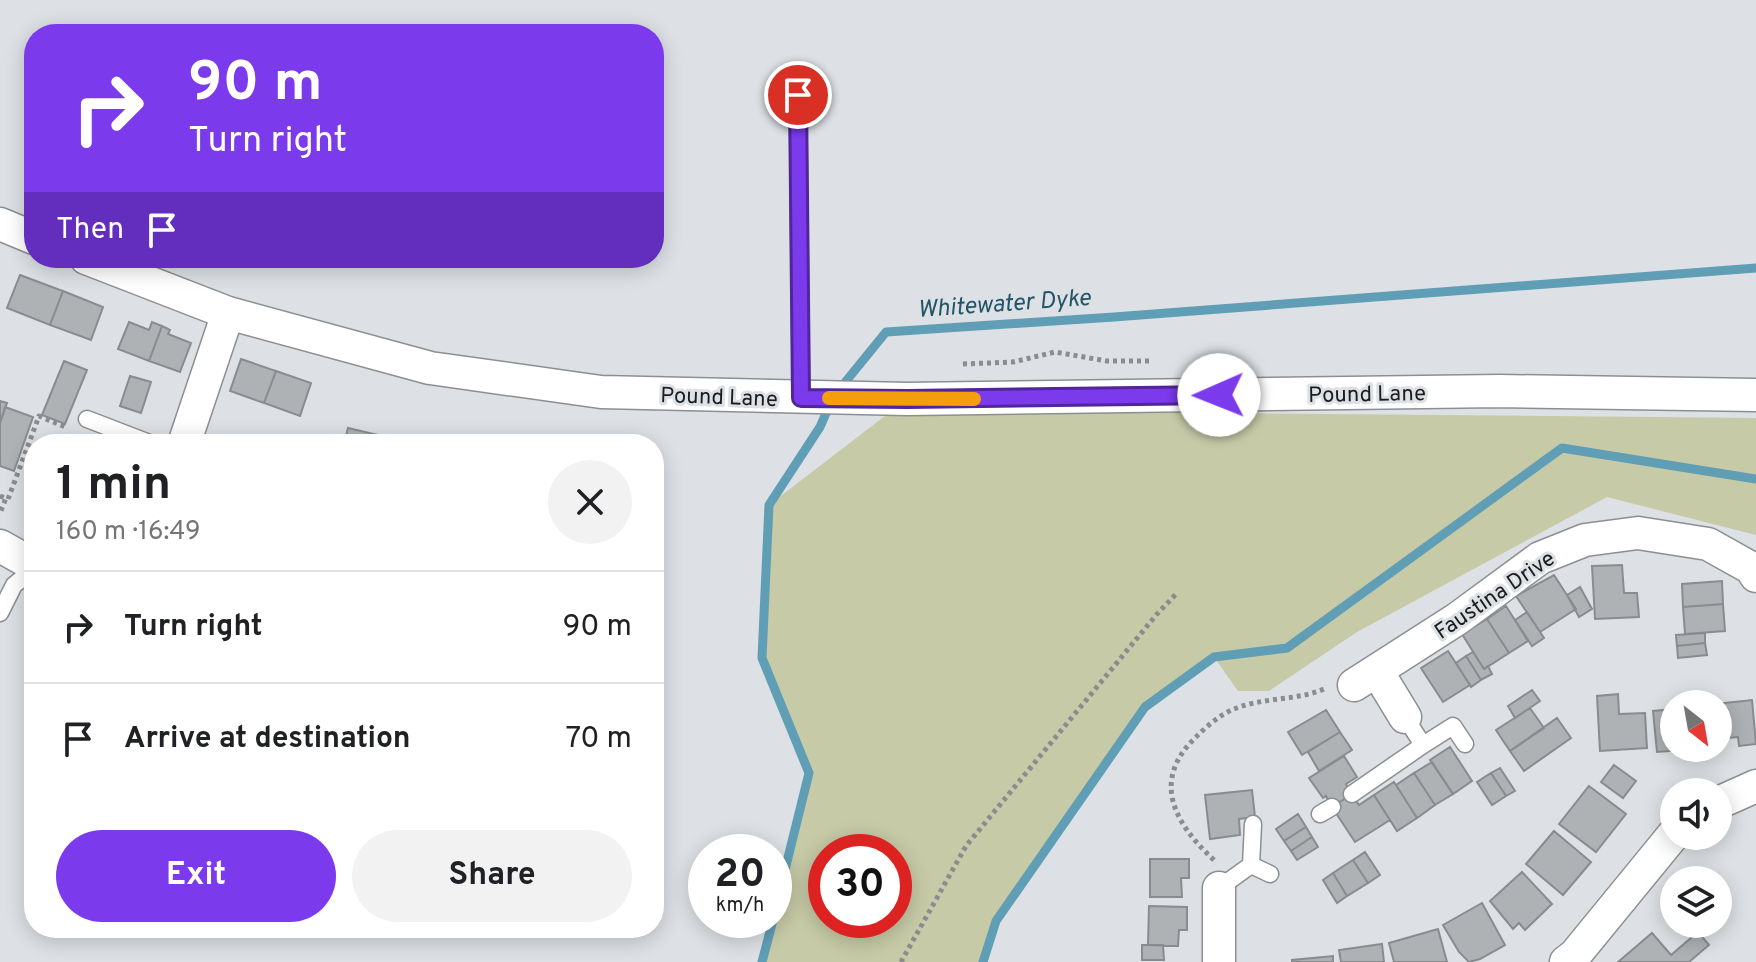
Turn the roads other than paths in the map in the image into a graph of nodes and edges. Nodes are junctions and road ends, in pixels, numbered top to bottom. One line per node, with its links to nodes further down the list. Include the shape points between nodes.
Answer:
1 (798, 95): 7 (lane)
2 (0, 224): 3 (street)
3 (24, 234)
4 (112, 268): 5 (street, Pound Lane)
5 (228, 313): 7 (street, Pound Lane, via 430,368 601,392); 10 (street)
6 (1756, 395): 7 (street, Pound Lane, via 1500,391)
7 (824, 398)
8 (87, 419): 9 (lane)
9 (126, 434)
10 (187, 434)
11 (0, 546): 12 (street)
12 (24, 561)
13 (24, 576): 15 (lane)
14 (1756, 576): 16 (street, Faustina Drive, via 1708,544 1638,533 1585,540 1540,558 1365,678)
15 (0, 613)
16 (1405, 717): 18 (lane)
17 (1465, 744): 18 (lane, via 1453,726)
18 (1423, 745): 20 (lane)
19 (1756, 786): 21 (street)
20 (1352, 794)
21 (1732, 797)
22 (1253, 824): 24 (lane)
23 (1661, 850): 27 (street)
24 (1251, 865): 25 (lane); 26 (lane)
25 (1270, 874)
26 (1219, 888): 28 (street)
27 (1575, 960)
28 (1219, 962)

